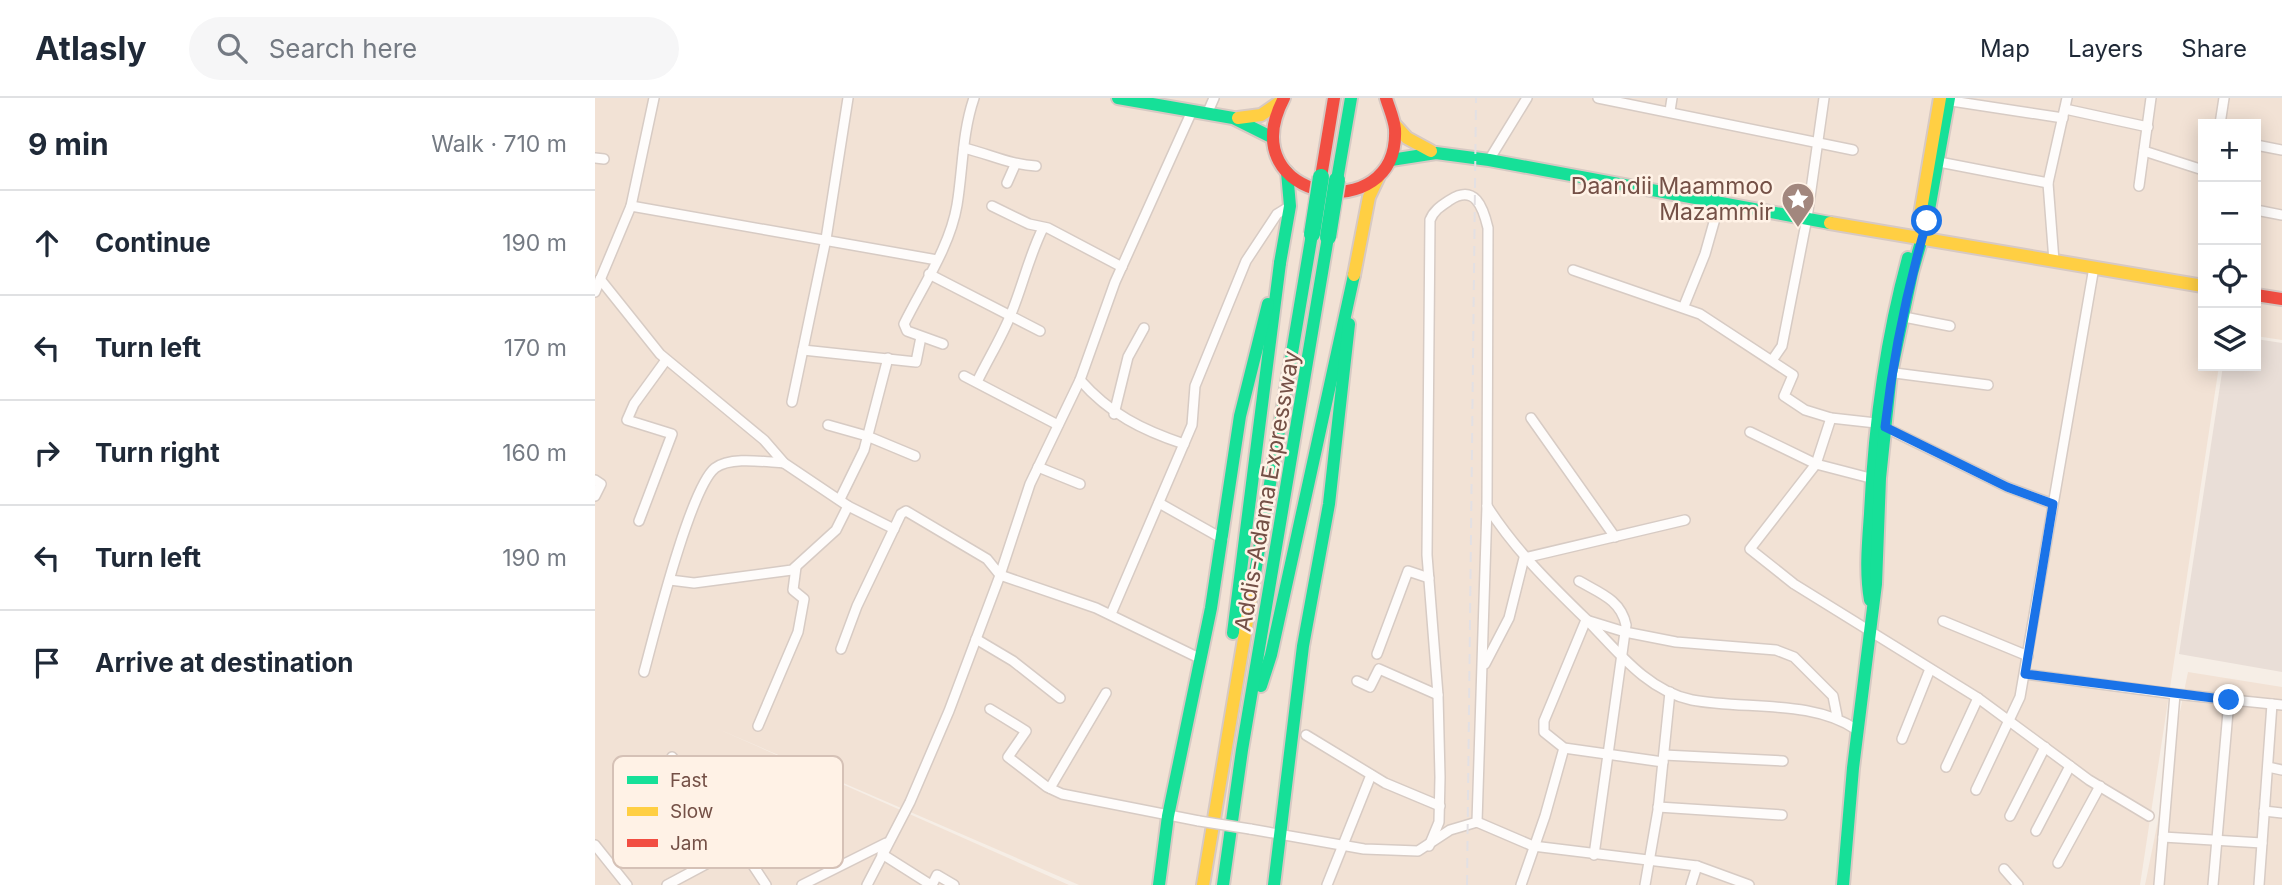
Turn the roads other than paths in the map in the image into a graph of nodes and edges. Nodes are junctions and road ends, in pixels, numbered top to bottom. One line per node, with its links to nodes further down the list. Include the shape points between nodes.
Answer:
1 (654, 98): 45 (street)
2 (848, 98): 54 (street)
3 (974, 98): 27 (street)
4 (1118, 98): 19 (main road)
5 (1214, 98): 19 (street)
6 (1334, 98): 40 (main road, Addis-Adama Expressway)
7 (1351, 98): 40 (main road, Addis-Adama Expressway)
8 (1527, 98): 33 (street)
9 (1598, 98): 18 (street)
10 (1672, 98): 18 (street)
11 (1824, 98): 25 (street)
12 (2067, 98): 20 (street)
13 (2151, 98): 23 (street)
14 (2224, 98): 22 (street)
15 (1283, 99): 21 (main road, via 1261,115); 24 (main road)
16 (1943, 99): 20 (street); 34 (main road)
17 (1391, 108): 31 (main road, via 1407,138); 32 (main road)
18 (1670, 111): 25 (street)
19 (1200, 112): 21 (main road); 58 (street)
20 (2064, 113): 23 (street); 42 (street)
21 (1233, 118): 24 (main road)
22 (2221, 119)
23 (2148, 127): 30 (street)
24 (1273, 138): 38 (main road)
25 (1818, 143): 28 (street); 50 (street)
26 (2261, 146): 29 (street)
27 (964, 148): 35 (street); 55 (street, via 957,207)
28 (1853, 150)
29 (2282, 150)
30 (2144, 151): 37 (street); 43 (street)
31 (1436, 153): 32 (main road); 33 (main road)
32 (1391, 160): 39 (main road)
33 (1489, 160): 44 (main road)
34 (1934, 161): 42 (street); 53 (main road)
35 (1015, 165): 36 (street); 41 (street)
36 (1036, 166)
37 (2198, 168)
38 (1286, 171): 39 (main road, via 1308,189 1327,194 1346,194); 47 (main road)
39 (1380, 175): 62 (main road, via 1369,197)
40 (1329, 179): 52 (main road, Addis-Adama Expressway, bridge)
41 (1007, 183)
42 (2048, 183): 56 (street)
43 (2139, 186)
44 (1720, 201): 50 (main road); 68 (street)
45 (631, 206): 54 (street); 63 (street)
46 (992, 206): 51 (street)
47 (1290, 206): 57 (main road); 94 (street, via 1277,214 1246,261 1195,386 1195,411)
48 (2261, 211): 49 (street)
49 (2282, 215)
50 (1807, 218): 53 (main road); 79 (street, via 1783,345)
51 (1043, 228): 58 (street); 69 (street, via 1027,261)
52 (1320, 235): 148 (main road, Addis-Adama Expressway); 149 (main road, Addis-Adama Expressway)
53 (1918, 238): 56 (main road); 70 (main road)
54 (826, 239): 55 (street); 76 (street)
55 (937, 260): 61 (street)
56 (2054, 261): 59 (main road)
57 (1280, 264): 111 (main road, via 1240,416); 148 (main road, via 1243,536)
58 (1122, 267): 82 (street)
59 (2094, 267): 64 (main road); 105 (street)
60 (1573, 270): 68 (street)
61 (929, 274): 69 (street); 74 (street, via 904,324 907,331)
62 (1354, 275): 149 (main road, via 1271,655); 175 (main road, via 1343,399 1303,646)
63 (600, 279): 65 (street); 78 (street)
64 (2198, 285)
65 (595, 292)
66 (2261, 296): 67 (main road)
67 (2282, 299)
68 (1684, 306): 79 (street)
69 (1011, 316): 73 (street); 83 (street)
70 (1898, 316): 71 (street); 80 (main road)
71 (1950, 326)
72 (1144, 328): 86 (street, via 1128,357)
73 (1040, 331)
74 (921, 337): 75 (street); 77 (street, via 916,362)
75 (943, 344)
76 (803, 350): 77 (street); 85 (street)
77 (888, 358): 93 (street)
78 (666, 359): 96 (street, via 764,440); 108 (street, via 633,404 627,420 672,434)
79 (1773, 359): 88 (street, via 1793,375 1784,396 1805,410)
80 (1887, 372): 84 (street); 91 (main road)
81 (964, 376): 83 (street)
82 (1080, 380): 86 (street); 90 (street)
83 (977, 382): 90 (street)
84 (1988, 386)
85 (792, 402)
86 (1114, 414): 94 (street)
87 (1531, 418): 110 (street)
88 (1831, 418): 91 (street); 97 (street)
89 (828, 425): 93 (street)
90 (1058, 425): 98 (street)
91 (1881, 425): 99 (main road); 105 (street, via 2007,487); 118 (main road, via 1876,584)
92 (1750, 432): 97 (street)
93 (867, 436): 95 (street); 103 (street)
94 (1184, 444): 104 (street)
95 (915, 456)
96 (784, 463): 103 (street); 116 (street, via 747,461 716,467 688,522)
97 (1817, 464): 99 (street); 122 (street, via 1750,549 1794,583)
98 (1038, 467): 101 (street); 114 (street)
99 (1870, 478): 118 (main road, via 1867,584)
100 (595, 481): 102 (street, via 601,484)
101 (1080, 484)
102 (595, 496)
103 (844, 502): 109 (street); 113 (street, via 836,530)
104 (1159, 503): 111 (street); 119 (street)
105 (2053, 504): 127 (street)
106 (1487, 506): 112 (street); 115 (street, via 1488,228 1483,207 1475,197 1458,195 1433,211 1430,219); 130 (street)
107 (1685, 520): 110 (street)
108 (639, 521)
109 (894, 529): 114 (street, via 906,511 987,559); 125 (street)
110 (1615, 537): 112 (street)
111 (1223, 539): 129 (main road)
112 (1524, 558): 120 (street); 130 (street, via 1513,606)
113 (796, 567): 116 (street, via 694,583); 146 (street, via 793,590 804,599 799,632)
114 (1000, 575): 119 (street); 124 (street)
115 (1429, 578): 126 (street, via 1408,570); 138 (street)
116 (670, 580): 132 (street)
117 (1579, 581): 123 (street, via 1623,610)
118 (1871, 607): 122 (main road)
119 (1111, 614): 129 (street)
120 (1586, 620): 123 (street); 128 (street); 153 (street, via 1542,727)
121 (1943, 621): 127 (street)
122 (1869, 629): 131 (street); 147 (main road)
123 (1625, 632): 128 (street); 144 (street, via 1676,642 1776,650 1794,657 1833,696)
124 (976, 639): 139 (street); 178 (street, via 910,802)
125 (841, 649)
126 (1377, 654)
127 (2028, 656): 133 (street)
128 (1623, 658): 135 (street); 154 (street)
129 (1199, 659): 170 (main road)
130 (1483, 669): 173 (street)
131 (1930, 669): 140 (street); 151 (street)
132 (644, 672)
133 (2025, 674): 137 (street); 145 (street)
134 (1357, 681): 138 (street, via 1370,687 1379,668)
135 (1669, 692): 144 (street, via 1694,700); 155 (street)
136 (1106, 693): 163 (street)
137 (2175, 694): 141 (street); 176 (street)
138 (1438, 695): 165 (street)
139 (1060, 698)
140 (1978, 698): 145 (street); 159 (street)
141 (2229, 700): 142 (street); 177 (street)
142 (2277, 704): 158 (street)
143 (990, 709): 163 (street, via 1026,731 1007,757)
144 (1837, 716): 147 (street)
145 (2011, 721): 152 (street); 164 (street)
146 (758, 726)
147 (1857, 730): 212 (main road)
148 (1226, 733): 205 (main road, Addis-Adama Expressway)
149 (1244, 735): 206 (main road, Addis-Adama Expressway)
150 (1306, 735): 161 (street)
151 (1902, 740)
152 (2045, 747): 157 (street); 171 (street)
153 (1564, 748): 154 (street); 183 (street)
154 (1611, 754): 155 (street); 185 (street)
155 (1663, 759): 156 (street); 166 (street)
156 (1783, 761)
157 (2070, 766): 162 (street); 174 (street)
158 (2268, 766): 160 (street); 167 (street)
159 (1946, 767)
160 (2282, 770)
161 (1371, 775): 165 (street); 181 (street)
162 (2100, 786): 172 (street); 187 (street)
163 (1050, 788): 170 (street)
164 (1976, 790)
165 (1440, 806): 182 (street)
166 (1658, 807): 169 (street); 186 (street)
167 (2265, 811): 168 (street); 179 (street)
168 (2282, 813)
169 (1782, 815)
170 (1168, 816): 175 (street, bridge); 204 (main road)
171 (2010, 816)
172 (2149, 816)
173 (1478, 822): 182 (street, via 1450,830); 183 (street)
174 (2036, 831)
175 (1282, 835): 181 (street); 207 (main road)
176 (2163, 837): 177 (street); 214 (street)
177 (2217, 840): 179 (street); 215 (street)
178 (887, 842): 184 (street); 188 (street)
179 (2262, 843): 216 (street)
180 (595, 845): 191 (street)
181 (1341, 845): 182 (street, via 1417,851); 208 (street)
182 (1430, 846)
183 (1534, 846): 185 (street); 209 (street)
184 (881, 854): 201 (street); 202 (street)
185 (1594, 855): 186 (street)
186 (1650, 860): 189 (street); 210 (street)
187 (2058, 863)
188 (843, 864)
189 (1697, 866): 196 (street); 211 (street)
190 (613, 868): 197 (street)
191 (613, 868)
192 (698, 868): 198 (street)
193 (755, 868): 199 (street)
194 (836, 868): 200 (street)
195 (2004, 869): 213 (street)
196 (1745, 884)
197 (627, 885)
198 (667, 885)
199 (767, 885)
200 (802, 885)
201 (867, 885)
202 (931, 885): 203 (street, via 937,874)
203 (954, 885)
204 (1159, 885)
205 (1203, 885)
206 (1223, 885)
207 (1274, 885)
208 (1327, 885)
209 (1521, 885)
210 (1645, 885)
211 (1691, 885)
212 (1843, 885)
213 (2018, 885)
214 (2159, 885)
215 (2213, 885)
216 (2259, 885)

